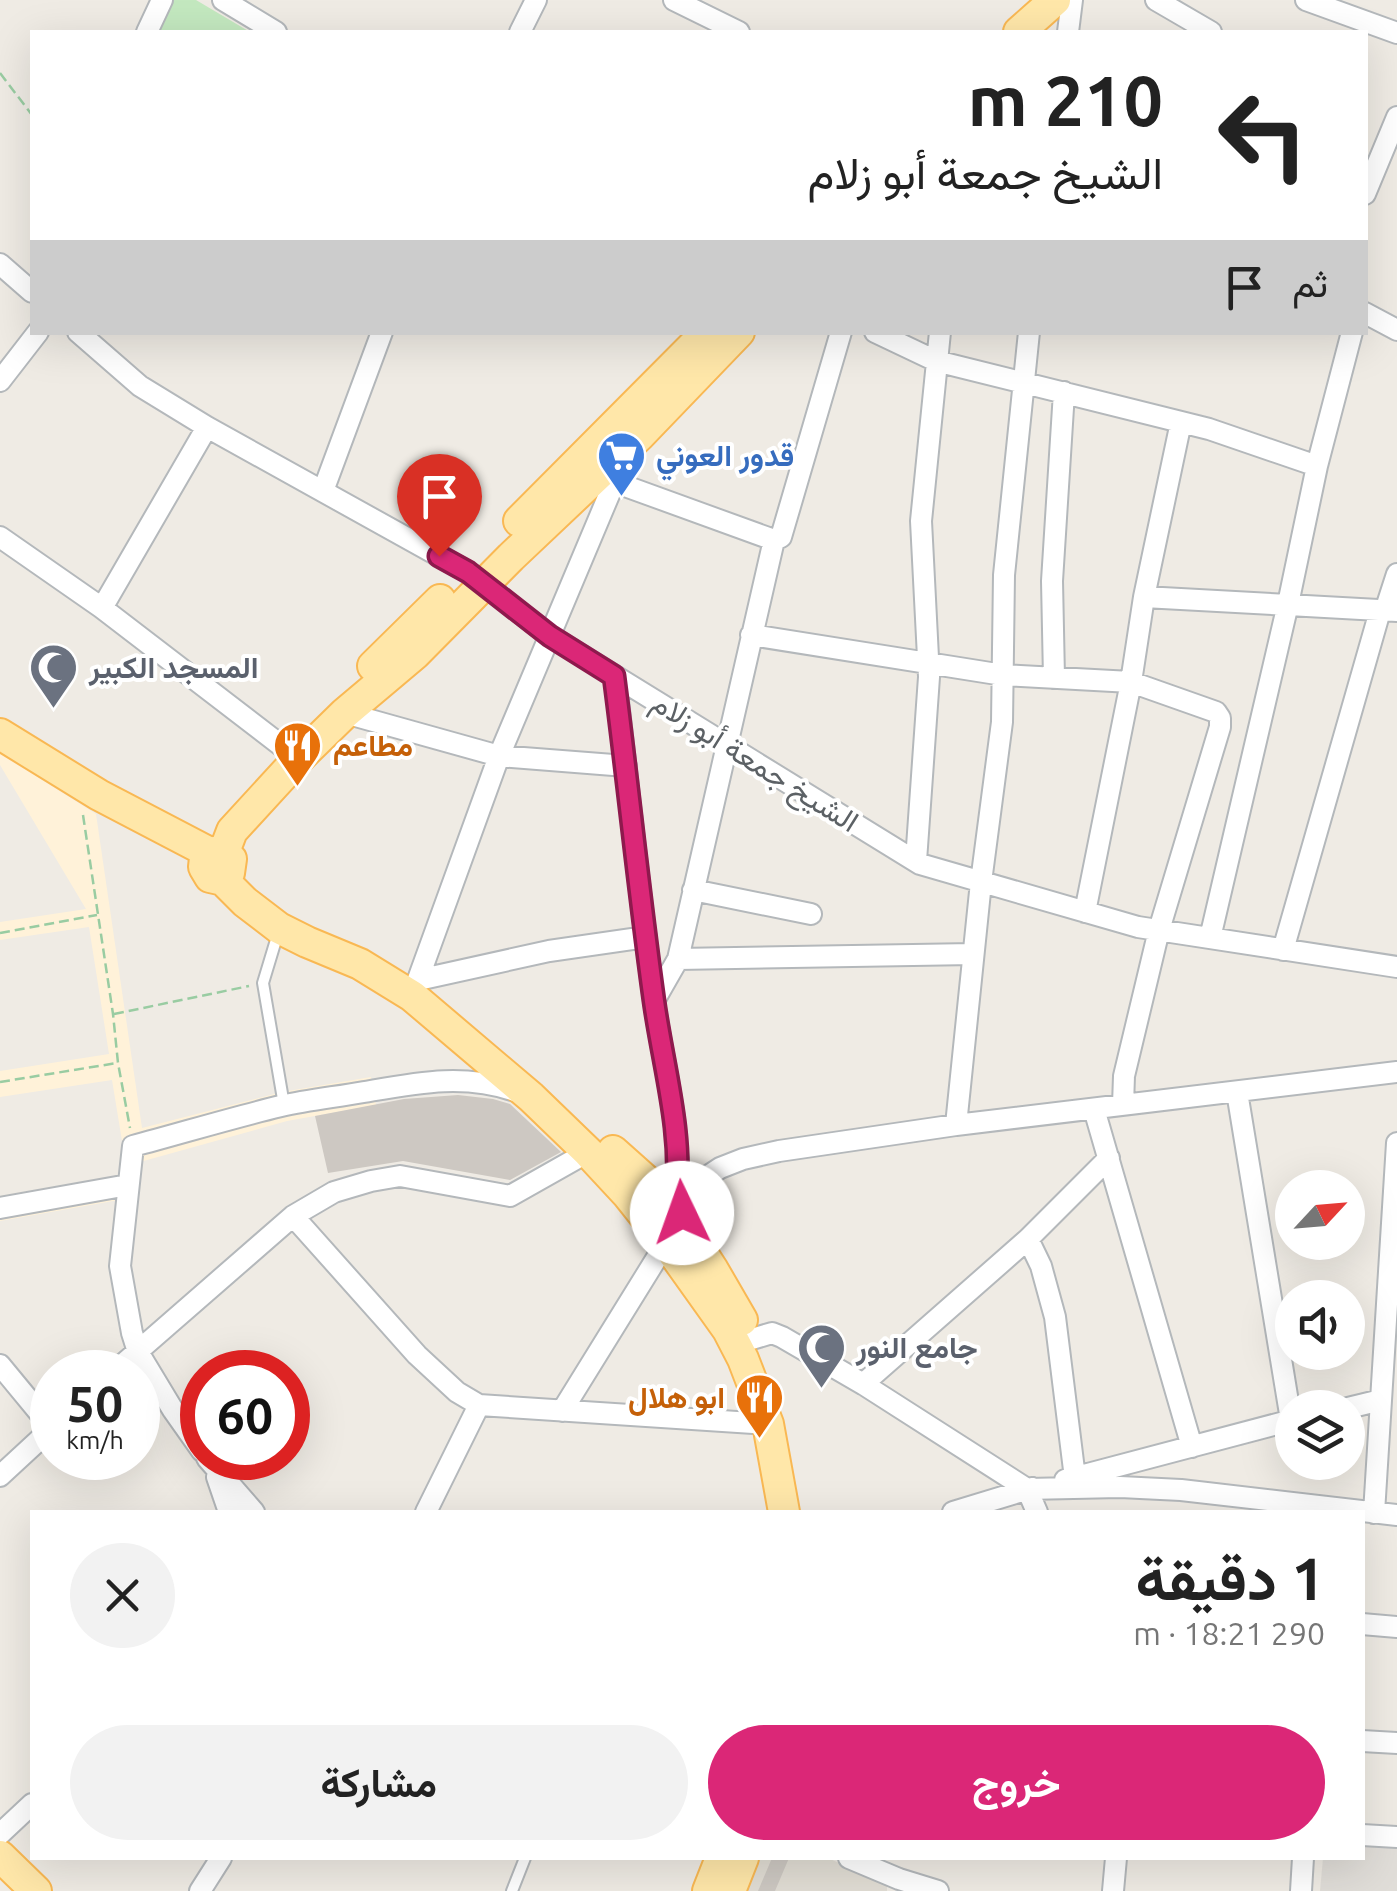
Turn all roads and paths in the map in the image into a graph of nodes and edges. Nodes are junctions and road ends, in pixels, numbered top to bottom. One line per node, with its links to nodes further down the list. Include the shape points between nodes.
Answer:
1 (162, 0): 11 (street)
2 (223, 0): 10 (street)
3 (536, 0): 13 (street)
4 (674, 0): 14 (street)
5 (1027, 0): 15 (main road)
6 (1056, 0): 16 (main road)
7 (1072, 0): 17 (street)
8 (1156, 0): 18 (street)
9 (1306, 0): 19 (street)
10 (258, 9): 12 (street)
11 (148, 30)
12 (274, 30)
13 (521, 30)
14 (736, 30)
15 (996, 30)
16 (1021, 30)
17 (1068, 30)
18 (1208, 30)
19 (1397, 32)
20 (0, 73): 21 (path)
21 (30, 112)
22 (1397, 117): 23 (street)
23 (1368, 187)
24 (0, 264): 25 (street)
25 (30, 290)
26 (1368, 315): 27 (street)
27 (1397, 330)
28 (36, 335): 40 (street)
29 (81, 335): 43 (street, الشيخ جمعة أبو زلام, via 140,386)
30 (381, 335): 46 (street)
31 (705, 335): 50 (main road)
32 (736, 335): 45 (main road)
33 (839, 335): 48 (street)
34 (881, 335): 38 (street)
35 (940, 335): 38 (street)
36 (1030, 335): 39 (street)
37 (1351, 335): 44 (street)
38 (936, 361): 39 (street); 57 (street, via 920,521)
39 (1024, 381): 41 (street); 59 (street, via 1004,575)
40 (0, 382)
41 (1064, 392): 42 (street); 60 (street, via 1052,582)
42 (1182, 422): 44 (street); 51 (street)
43 (208, 427): 46 (street, الشيخ جمعة أبو زلام); 53 (street)
44 (1317, 466): 52 (street)
45 (605, 479): 48 (street); 50 (main road); 56 (street)
46 (323, 490): 50 (street, الشيخ جمعة أبو زلام)
47 (0, 537): 53 (street)
48 (774, 540): 55 (street)
49 (1397, 574): 54 (street)
50 (476, 578): 56 (street, الشيخ جمعة أبو زلام); 62 (main road, via 416,654); 65 (main road)
51 (1144, 597): 52 (street); 61 (street)
52 (1288, 604): 54 (street); 81 (street)
53 (102, 608): 65 (street)
54 (1387, 611): 82 (street)
55 (751, 634): 57 (street); 64 (street)
56 (550, 636): 58 (street, الشيخ جمعة أبو زلام); 67 (street)
57 (928, 665): 59 (street); 71 (street)
58 (614, 676): 64 (street, الشيخ جمعة أبو زلام); 68 (street)
59 (1003, 676): 60 (street); 72 (street)
60 (1054, 678): 61 (street)
61 (1131, 682): 74 (street); 78 (street, via 1220,718)
62 (346, 713): 67 (street); 70 (main road, via 232,831)
63 (0, 734): 70 (main road)
64 (726, 744): 71 (street, الشيخ جمعة أبو زلام); 73 (street)
65 (287, 750): 70 (main road, via 224,825)
66 (0, 753): 69 (main road)
67 (498, 756): 68 (street); 87 (street)
68 (626, 766): 80 (street)
69 (81, 804): 70 (main road); 76 (path)
70 (217, 861): 77 (main road, via 245,902); 87 (main road, via 288,912 368,950)
71 (916, 861): 72 (street, الشيخ جمعة أبو زلام)
72 (981, 882): 74 (street, الشيخ جمعة أبو زلام); 83 (street)
73 (694, 890): 75 (street); 84 (street)
74 (1085, 912): 78 (street, الشيخ جمعة أبو زلام)
75 (812, 914)
76 (98, 915): 79 (path); 89 (path)
77 (279, 928): 86 (lane); 87 (main road)
78 (1160, 930): 81 (street, الشيخ جمعة أبو زلام); 96 (street, via 1124,1076)
79 (0, 933)
80 (646, 937): 87 (street, via 549,951); 88 (street)
81 (1210, 938): 82 (street, الشيخ جمعة أبو زلام)
82 (1283, 950): 85 (street, الشيخ جمعة أبو زلام)
83 (974, 954): 84 (street); 98 (street)
84 (678, 959): 88 (street)
85 (1397, 965)
86 (263, 983): 89 (path); 95 (lane)
87 (415, 988): 94 (main road); 105 (main road)
88 (654, 1001): 105 (street, via 679,1167)
89 (113, 1014): 90 (path)
90 (118, 1063): 92 (path); 100 (path)
91 (1397, 1072): 93 (street)
92 (0, 1082)
93 (1238, 1092): 96 (street); 114 (street)
94 (531, 1097): 95 (street, via 484,1082 440,1080); 101 (main road)
95 (284, 1105): 100 (street)
96 (1123, 1105): 97 (street)
97 (1094, 1109): 98 (street); 102 (street)
98 (956, 1124): 105 (street, via 743,1160 720,1168)
99 (1397, 1144): 115 (street)
100 (133, 1146): 103 (street)
101 (588, 1152): 105 (main road); 106 (street, via 510,1196 400,1176 334,1192)
102 (1109, 1158): 107 (street); 123 (street)
103 (128, 1185): 104 (street); 109 (street, via 120,1266)
104 (0, 1208)
105 (666, 1214): 108 (main road, via 713,1270); 119 (street); 121 (main road, via 742,1358)
106 (293, 1216): 110 (street); 118 (street, via 418,1355)
107 (1028, 1238): 112 (street); 126 (street, via 1055,1317)
108 (752, 1338): 112 (street, via 777,1334); 134 (main road, via 785,1424)
109 (137, 1350)
110 (140, 1350)
111 (0, 1365): 116 (street)
112 (863, 1384): 129 (street)
113 (160, 1388): 120 (street)
114 (1287, 1390)
115 (1381, 1400): 117 (street); 139 (street)
116 (30, 1401)
117 (1365, 1404)
118 (480, 1405): 119 (street); 132 (street)
119 (562, 1411): 121 (street)
120 (180, 1420)
121 (768, 1424): 133 (main road)
122 (1275, 1425): 123 (street)
123 (1192, 1447): 126 (street)
124 (30, 1448): 125 (street)
125 (0, 1476)
126 (1075, 1478): 129 (street)
127 (216, 1480): 130 (street)
128 (226, 1480): 131 (street)
129 (1028, 1489): 135 (street); 136 (street); 137 (street, via 1181,1490)
130 (228, 1510)
131 (252, 1510)
132 (427, 1510)
133 (784, 1510)
134 (803, 1510)
135 (960, 1510)
136 (1035, 1510)
137 (1328, 1510)
138 (1365, 1512): 139 (street)
139 (1374, 1513): 140 (street)
140 (1397, 1515)
141 (1365, 1624): 142 (street)
142 (1397, 1627)
143 (1365, 1741): 144 (street)
144 (1397, 1743)
145 (30, 1806): 146 (street)
146 (0, 1834)
147 (1365, 1835): 148 (street)
148 (1397, 1837)
149 (0, 1856): 160 (main road)
150 (220, 1860): 159 (street)
151 (524, 1860): 161 (lane)
152 (720, 1860): 162 (main road)
153 (742, 1860): 163 (main road)
154 (853, 1860): 158 (street)
155 (899, 1860): 158 (street)
156 (1116, 1860): 165 (street)
157 (1303, 1860): 166 (street)
158 (900, 1885): 164 (street)
159 (210, 1887)
160 (36, 1891)
161 (512, 1891)
162 (708, 1891)
163 (730, 1891)
164 (938, 1891)
165 (1112, 1891)
166 (1301, 1891)

